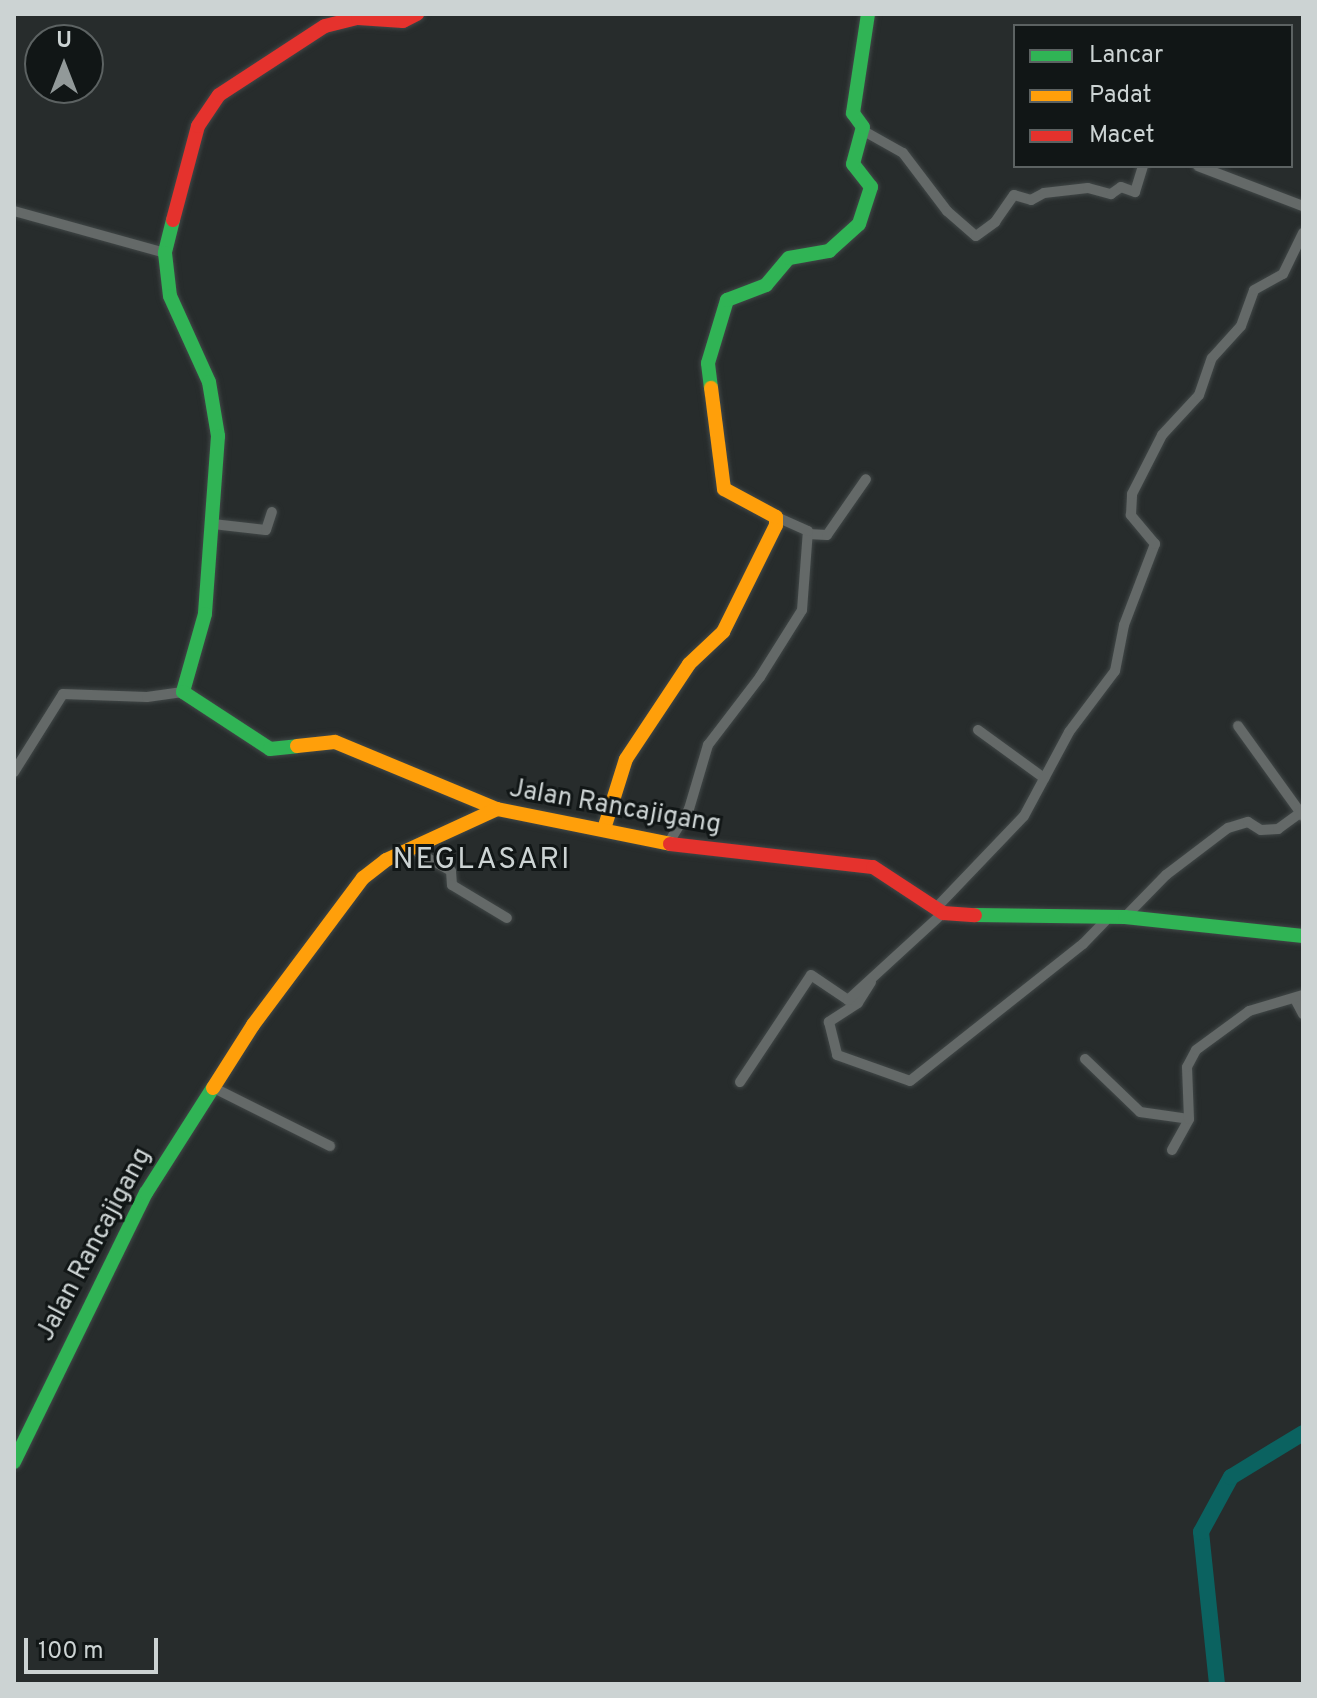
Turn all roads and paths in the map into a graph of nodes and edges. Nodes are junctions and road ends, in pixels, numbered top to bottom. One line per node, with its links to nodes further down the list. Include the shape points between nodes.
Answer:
1 (417, 14): 9 (street, via 403,21 358,18 325,26 219,95 198,126)
2 (868, 14): 3 (street, via 853,113)
3 (862, 130): 4 (street, via 903,153 947,211 976,236 995,222 1014,195 1031,200 1044,193 1088,188 1111,194 1121,187 1135,192); 12 (street, via 853,164 871,187 857,227 824,254 789,258 766,285 727,300 714,332 708,371 724,489)
4 (1142, 168)
5 (1203, 168): 6 (street)
6 (1303, 206)
7 (14, 211): 9 (street)
8 (1303, 233): 19 (street, via 1283,274 1254,290 1241,326 1212,358 1199,395 1162,435 1139,476 1131,515 1154,549 1124,625 1115,671 1069,732)
9 (165, 253): 13 (street, via 170,296 209,382 217,415)
10 (866, 479): 14 (street, via 827,535)
11 (272, 512): 13 (street, via 266,530)
12 (776, 517): 14 (street, via 801,524); 22 (street, via 723,632 689,664 626,759)
13 (213, 524): 15 (street, via 205,614)
14 (808, 534): 23 (street, via 802,610 708,745 689,809)
15 (183, 692): 18 (street, via 147,697 63,694); 20 (street, via 270,749 335,742)
16 (1238, 726): 21 (street)
17 (978, 730): 19 (street)
18 (14, 772)
19 (1044, 778): 25 (street, via 1024,816)
20 (497, 809): 22 (street, Jalan Rancajigang); 24 (street, Jalan Rancajigang)
21 (1302, 814): 26 (street, via 1268,831 1248,822 1228,828)
22 (604, 829): 23 (street, Jalan Rancajigang)
23 (668, 844): 25 (street, Jalan Rancajigang, via 873,867)
24 (410, 848): 27 (street, via 451,871 452,885); 34 (street, Jalan Rancajigang, via 363,878)
25 (940, 910): 26 (street); 29 (street)
26 (1117, 916): 28 (street); 29 (street, via 910,1081 837,1055 829,1022 858,1003)
27 (507, 918)
28 (1303, 936)
29 (871, 982): 33 (street, via 845,1001 811,975)
30 (1299, 998): 31 (street); 35 (street, via 1249,1011 1196,1050 1187,1067)
31 (1303, 1014)
32 (1085, 1059): 35 (street, via 1140,1112)
33 (740, 1082)
34 (212, 1087): 36 (street); 38 (street, Jalan Rancajigang, via 146,1193)
35 (1189, 1119): 37 (street)
36 (330, 1146)
37 (1172, 1150)
38 (15, 1456)

